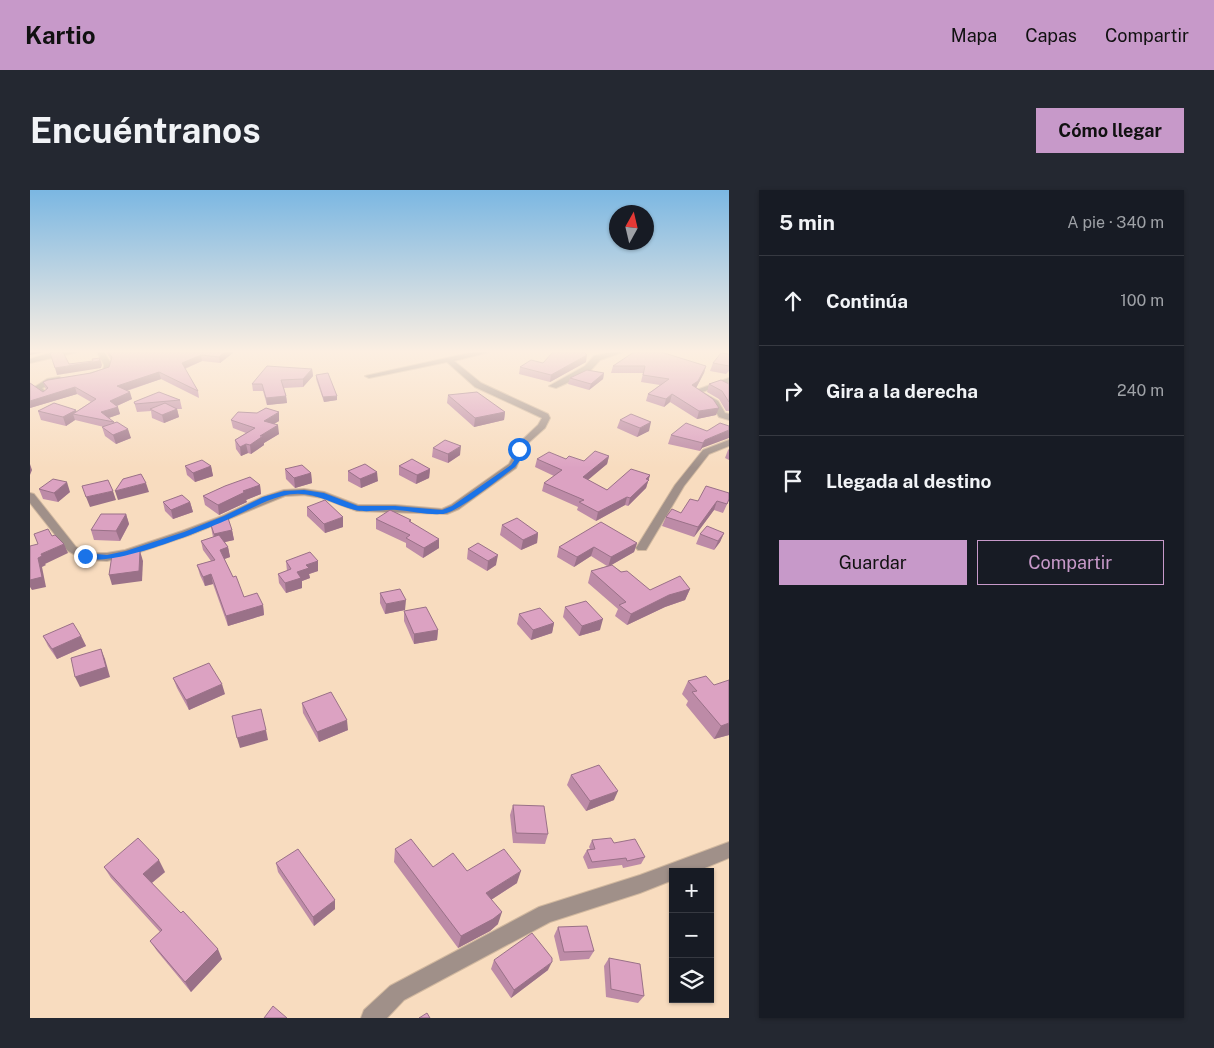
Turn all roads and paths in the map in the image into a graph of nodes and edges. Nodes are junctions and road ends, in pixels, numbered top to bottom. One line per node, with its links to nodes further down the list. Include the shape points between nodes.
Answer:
1 (40, 391): 4 (street)
2 (489, 391): 7 (street, via 546,418 519,449 513,466 443,512 357,508 324,495 284,493 186,533 107,557 85,556 72,549)
3 (698, 391): 5 (street, via 694,392 715,403 722,415)
4 (45, 395)
5 (729, 417)
6 (729, 444): 8 (street, via 706,452 680,485)
7 (30, 496)
8 (642, 548)
9 (729, 850): 10 (street, via 640,884 546,914 397,993)
10 (372, 1018)

